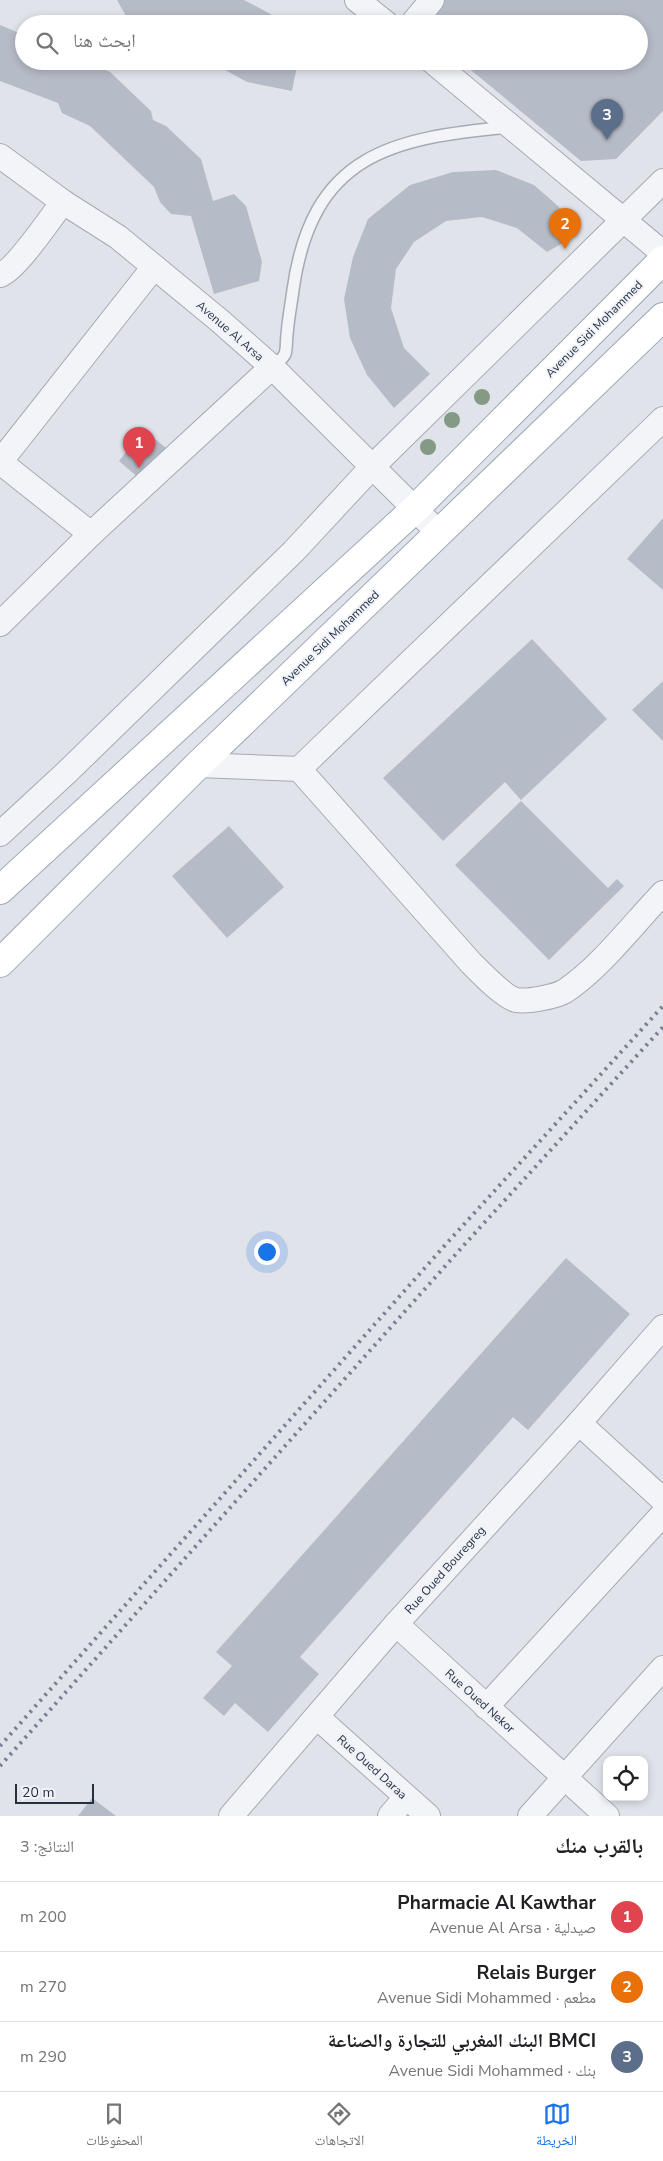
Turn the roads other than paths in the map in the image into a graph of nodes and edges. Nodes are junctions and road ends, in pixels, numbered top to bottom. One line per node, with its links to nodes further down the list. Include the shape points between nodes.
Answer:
1 (357, 0): 3 (street)
2 (432, 0): 4 (street)
3 (376, 15)
4 (420, 15)
5 (443, 70): 6 (street)
6 (512, 127): 10 (street); 16 (lane, via 442,134 388,149 359,164 338,182 320,204 306,232 294,280 285,354)
7 (0, 156): 9 (street, Avenue Al Arsa)
8 (663, 181): 10 (street)
9 (63, 202): 13 (street, Avenue Al Arsa, via 118,237); 14 (street, via 19,258)
10 (624, 219): 11 (street); 19 (street)
11 (663, 253)
12 (663, 260): 20 (main road, Avenue Sidi Mohammed)
13 (154, 267): 16 (street, Avenue Al Arsa); 18 (street)
14 (0, 275)
15 (663, 317): 21 (main road, Avenue Sidi Mohammed)
16 (272, 367): 19 (street, Avenue Al Arsa); 22 (street)
17 (663, 419): 25 (street)
18 (0, 462): 22 (street)
19 (372, 467): 20 (street, Avenue Al Arsa); 26 (street, via 294,551 66,774)
20 (415, 509): 21 (street, Avenue Al Arsa); 27 (main road, Avenue Sidi Mohammed)
21 (439, 533): 24 (main road, Avenue Sidi Mohammed)
22 (91, 534): 23 (street)
23 (0, 624)
24 (198, 765): 25 (street); 29 (main road, Avenue Sidi Mohammed)
25 (299, 769): 28 (street, via 472,963 491,983 516,1000 544,998 563,992 599,961)
26 (0, 834)
27 (0, 890)
28 (663, 893)
29 (0, 963)
30 (663, 1327): 31 (street, Rue Oued Bouregreg)
31 (579, 1423): 32 (street); 34 (street, Rue Oued Bouregreg)
32 (663, 1500)
33 (663, 1514): 36 (street)
34 (396, 1624): 36 (street, Rue Oued Nekor); 37 (street, Rue Oued Bouregreg)
35 (661, 1674): 38 (street)
36 (486, 1707): 38 (street, Rue Oued Nekor)
37 (317, 1717): 39 (street, Rue Oued Daraa); 40 (street, Rue Oued Bouregreg)
38 (565, 1776): 43 (street); 44 (street, Rue Oued Nekor)
39 (406, 1797): 41 (street); 42 (street, Rue Oued Daraa)
40 (231, 1816)
41 (390, 1816)
42 (428, 1816)
43 (530, 1816)
44 (607, 1816)

